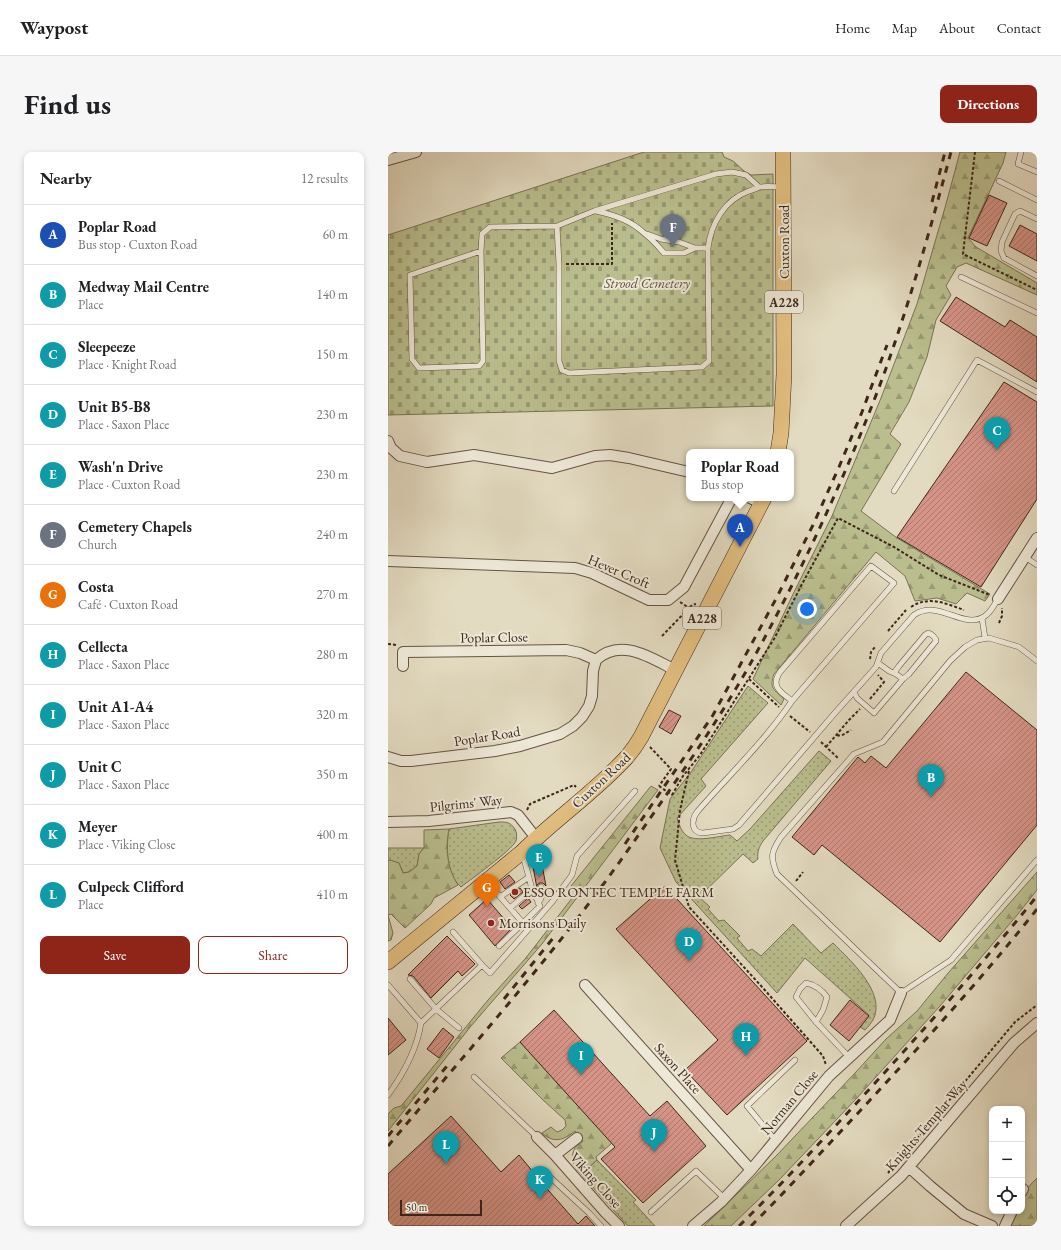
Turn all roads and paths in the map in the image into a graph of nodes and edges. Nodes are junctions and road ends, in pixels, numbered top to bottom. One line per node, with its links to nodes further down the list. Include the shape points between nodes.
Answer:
1 (416, 152): 5 (street)
2 (783, 152): 9 (main road, Cuxton Road / A228)
3 (975, 152): 22 (path, via 963,254)
4 (1021, 152): 6 (lane, via 1018,164)
5 (388, 160)
6 (1037, 172)
7 (998, 181): 10 (lane)
8 (759, 187): 9 (lane); 11 (lane, via 746,176 732,172 716,174); 17 (lane, via 728,204 717,218)
9 (783, 187): 26 (main road, Cuxton Road / A228, via 784,374)
10 (1037, 200)
11 (594, 211): 12 (lane); 14 (lane)
12 (612, 215): 15 (lane, via 628,221); 19 (path, via 612,264)
13 (1037, 219): 20 (lane, via 1020,211 1015,214 1002,242 1001,251 1004,258)
14 (557, 226): 18 (lane, via 490,227 482,234); 19 (lane)
15 (644, 232): 16 (lane); 16 (lane, via 664,253 684,252)
16 (695, 248): 17 (lane)
17 (708, 248): 19 (lane, via 710,361 702,367 569,373 562,370 559,361)
18 (481, 250): 18 (lane, via 483,361 479,366 420,368 412,359 410,275)
19 (559, 264)
20 (1037, 276)
21 (961, 277): 23 (lane)
22 (1037, 290)
23 (1037, 313)
24 (1037, 392): 28 (lane, via 978,360)
25 (388, 441): 27 (street, via 391,448 400,456 427,462 474,455 552,468 595,456 610,455)
26 (778, 449)
27 (686, 471)
28 (894, 491)
29 (730, 501): 33 (street, Hever Croft, via 684,587 668,600 649,600 592,573 575,568)
30 (758, 501): 47 (main road, Cuxton Road / A228)
31 (1037, 538): 32 (street)
32 (1025, 557): 34 (lane); 35 (street)
33 (388, 561)
34 (1037, 564)
35 (998, 599): 38 (lane, via 988,614); 50 (path, via 939,575 838,518 774,639)
36 (698, 604): 40 (path, via 692,605)
37 (967, 610): 39 (path, via 936,601 920,602 904,612)
38 (982, 618): 41 (lane); 45 (lane, via 969,620 933,610 920,612 881,653)
39 (888, 631)
40 (662, 636)
41 (985, 638): 44 (lane, via 1019,646); 60 (lane, via 972,642 958,652 883,742 854,754)
42 (878, 643): 48 (path, via 866,665)
43 (596, 660): 46 (street, Poplar Close, via 580,652 566,650 403,652); 47 (street, via 610,652 627,649); 59 (street, Poplar Road, via 589,706 573,726 560,734 495,751 411,761)
44 (1037, 661)
45 (878, 663): 48 (lane); 49 (lane)
46 (403, 666)
47 (675, 670): 58 (main road, Cuxton Road / A228)
48 (872, 671): 52 (lane)
49 (894, 673): 51 (lane); 51 (lane, via 925,634 931,634 936,642)
50 (749, 679): 54 (path); 61 (path)
51 (902, 679): 52 (lane, via 874,713)
52 (854, 692): 57 (lane)
53 (792, 701): 53 (lane, via 894,583 871,566 780,672 776,685 780,692); 54 (lane)
54 (785, 711): 57 (path); 57 (lane, via 697,812 692,822 696,831 703,833 738,826)
55 (851, 730): 56 (path, via 846,734)
56 (837, 735)
57 (814, 736): 60 (path)
58 (641, 737): 61 (path, bridge, via 671,769 659,786 672,795); 63 (main road, Cuxton Road / A228, via 628,756)
59 (388, 757)
60 (845, 764): 74 (lane, via 780,837 774,848 772,862 777,874)
61 (689, 770): 96 (path, via 680,810 675,860 689,907 823,1056)
62 (634, 791): 83 (lane, via 577,856 572,875 552,902 490,973)
63 (584, 797): 64 (path, via 574,785); 66 (main road, Cuxton Road / A228)
64 (530, 804)
65 (388, 822): 66 (street, Pilgrims' Way, via 429,821 511,812 518,815)
66 (536, 838): 67 (main road, Cuxton Road / A228)
67 (523, 857): 69 (lane, via 536,862); 71 (lane); 72 (main road, Cuxton Road / A228)
68 (1037, 860): 87 (lane, via 951,960)
69 (537, 866)
70 (803, 872): 74 (path)
71 (529, 877): 75 (lane); 76 (lane)
72 (487, 882): 76 (lane); 82 (main road, Cuxton Road / A228)
73 (541, 887): 77 (lane, via 542,895)
74 (791, 887): 87 (lane)
75 (532, 889): 77 (lane); 78 (lane)
76 (500, 897): 78 (lane)
77 (538, 903): 79 (lane, via 540,906)
78 (510, 908): 79 (lane)
79 (522, 923): 81 (lane)
80 (453, 932): 83 (lane)
81 (499, 946)
82 (388, 962)
83 (482, 966): 89 (lane)
84 (410, 979): 89 (lane)
85 (388, 985): 91 (lane)
86 (585, 986): 104 (street, Saxon Place)
87 (901, 993): 94 (street, Norman Close, via 890,1020)
88 (1036, 1007): 105 (path, via 1015,1022)
89 (436, 1009): 91 (lane); 93 (lane)
90 (816, 1022): 90 (lane, via 827,997 813,984 806,983 796,997); 94 (lane)
91 (421, 1023): 98 (lane, via 410,1059)
92 (1037, 1023): 103 (street, Knights Templar Way, via 1014,1043)
93 (459, 1028)
94 (849, 1057): 96 (street, Norman Close)
95 (795, 1060): 101 (lane, via 747,1106)
96 (829, 1076): 101 (street, Norman Close)
97 (474, 1077): 99 (lane)
98 (388, 1095)
99 (537, 1137): 102 (street)
100 (577, 1138): 102 (street, Viking Close)
101 (776, 1140): 104 (street, Norman Close)
102 (555, 1155): 111 (street, Viking Close)
103 (909, 1166): 113 (street, Knights Templar Way); 114 (street, via 964,1214)
104 (751, 1170): 107 (street, Norman Close)
105 (886, 1174)
106 (551, 1178): 110 (lane)
107 (724, 1198): 108 (lane, via 696,1170); 112 (street, Norman Close)
108 (652, 1212)
109 (1011, 1214): 115 (street)
110 (601, 1226)
111 (619, 1226)
112 (693, 1226)
113 (846, 1226)
114 (992, 1226)
115 (1005, 1226)

